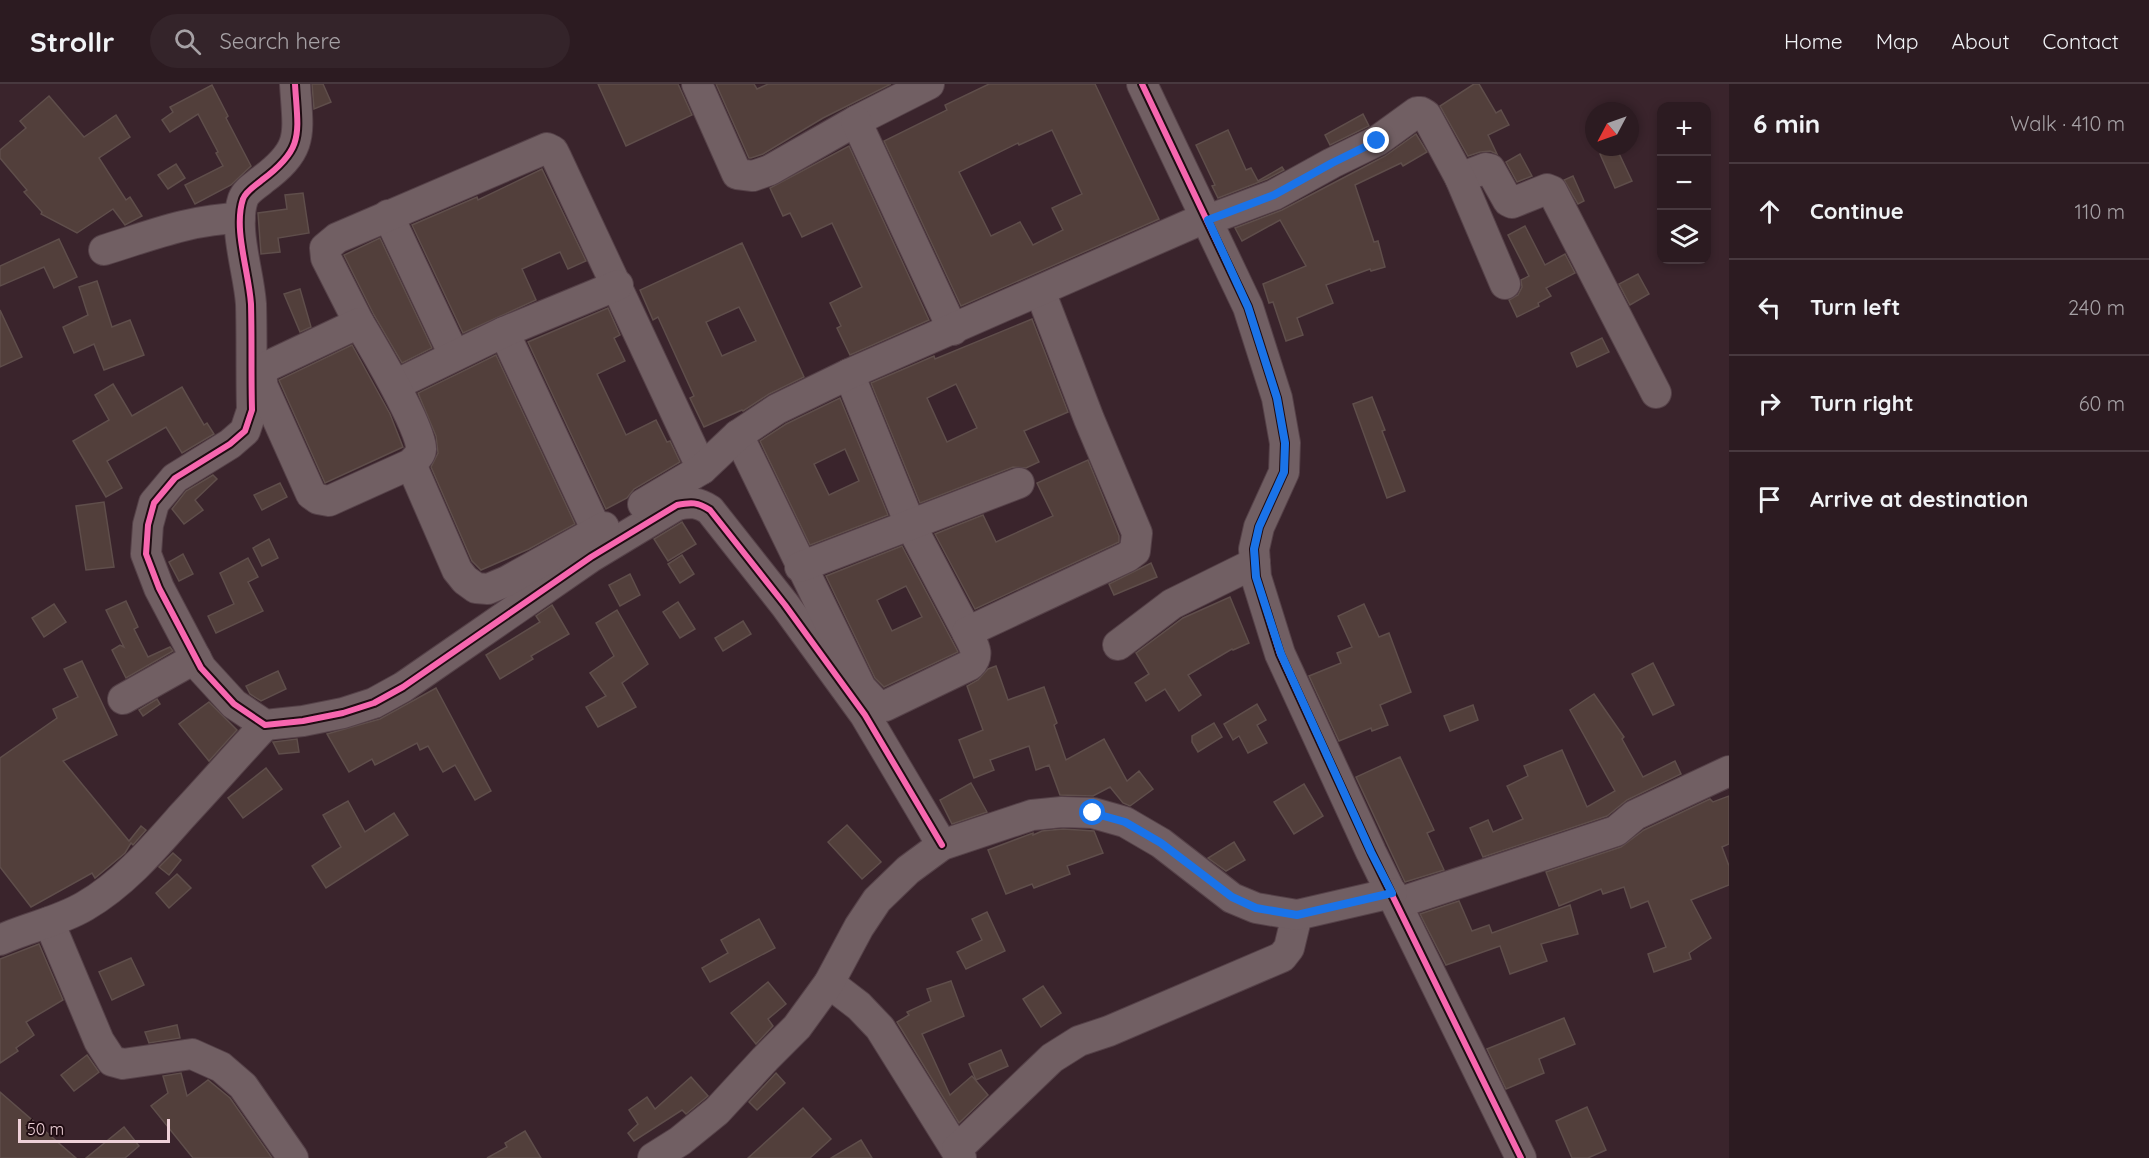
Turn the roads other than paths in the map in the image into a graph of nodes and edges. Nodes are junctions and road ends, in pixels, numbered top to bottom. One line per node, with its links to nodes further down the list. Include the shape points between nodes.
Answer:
1 (295, 84): 8 (street, via 297,132 293,150 282,166 243,197)
2 (697, 84): 5 (street, via 737,174 753,176 770,170)
3 (1142, 84): 9 (street)
4 (910, 88): 5 (street)
5 (856, 121): 15 (street)
6 (1460, 178): 9 (street, via 1426,115 1417,112 1377,141 1274,195); 11 (street); 20 (street, via 1490,169 1512,203 1547,189 1555,194)
7 (387, 215): 12 (street, via 547,148 553,151); 14 (street, via 337,238 325,248 326,258); 17 (street)
8 (240, 218): 10 (street, via 187,224); 31 (street, via 251,302 250,422 230,444 176,478 154,502 148,525 146,554 159,588)
9 (1207, 218): 13 (street); 27 (street, via 1248,307 1277,398 1285,443 1284,472 1259,527)
10 (104, 250)
11 (1505, 284)
12 (618, 285): 16 (street); 23 (street)
13 (1040, 291): 15 (street); 29 (street, via 1137,532 1135,550)
14 (359, 323): 19 (street); 22 (street, via 268,366 261,378 263,387 305,483 318,499 329,501)
15 (953, 330): 18 (street)
16 (504, 332): 17 (street); 26 (street)
17 (454, 355): 19 (street)
18 (849, 374): 21 (street, via 777,409); 25 (street)
19 (395, 385): 22 (street, via 421,443 419,455)
20 (1656, 393)
21 (738, 435): 23 (street); 28 (street)
22 (411, 464): 26 (street, via 457,570 476,588 488,589 507,581)
23 (702, 469): 26 (street)
24 (1018, 483): 25 (street)
25 (910, 524): 28 (street); 29 (street)
26 (597, 531)
27 (1255, 563): 30 (street, via 1172,604); 36 (street, via 1281,654)
28 (800, 567): 29 (street, via 861,688 876,704 885,706 970,665 976,652)
29 (967, 632)
30 (1118, 645)
31 (196, 658): 32 (street); 33 (street, via 234,704)
32 (123, 699)
33 (265, 725): 35 (street, via 343,713 374,703 404,687 591,557 677,505 692,502 710,510 785,605 865,716); 38 (street, via 126,875 85,906)
34 (1729, 771): 36 (street, via 1635,815 1616,831)
35 (942, 845): 37 (street, via 1032,815 1093,813 1125,822 1161,843 1232,897 1256,908); 40 (street, via 877,900)
36 (1395, 898): 37 (street); 44 (street)
37 (1297, 915): 41 (street, via 1289,948 1282,957 1079,1041 1052,1058)
38 (49, 922): 39 (street); 42 (street, via 99,1041 112,1060 123,1064 192,1054 221,1067 243,1086)
39 (0, 940)
40 (830, 983): 41 (street, via 880,1028); 43 (street, via 797,1027 717,1111)
41 (959, 1153)
42 (293, 1158)
43 (653, 1158)
44 (1521, 1158)

